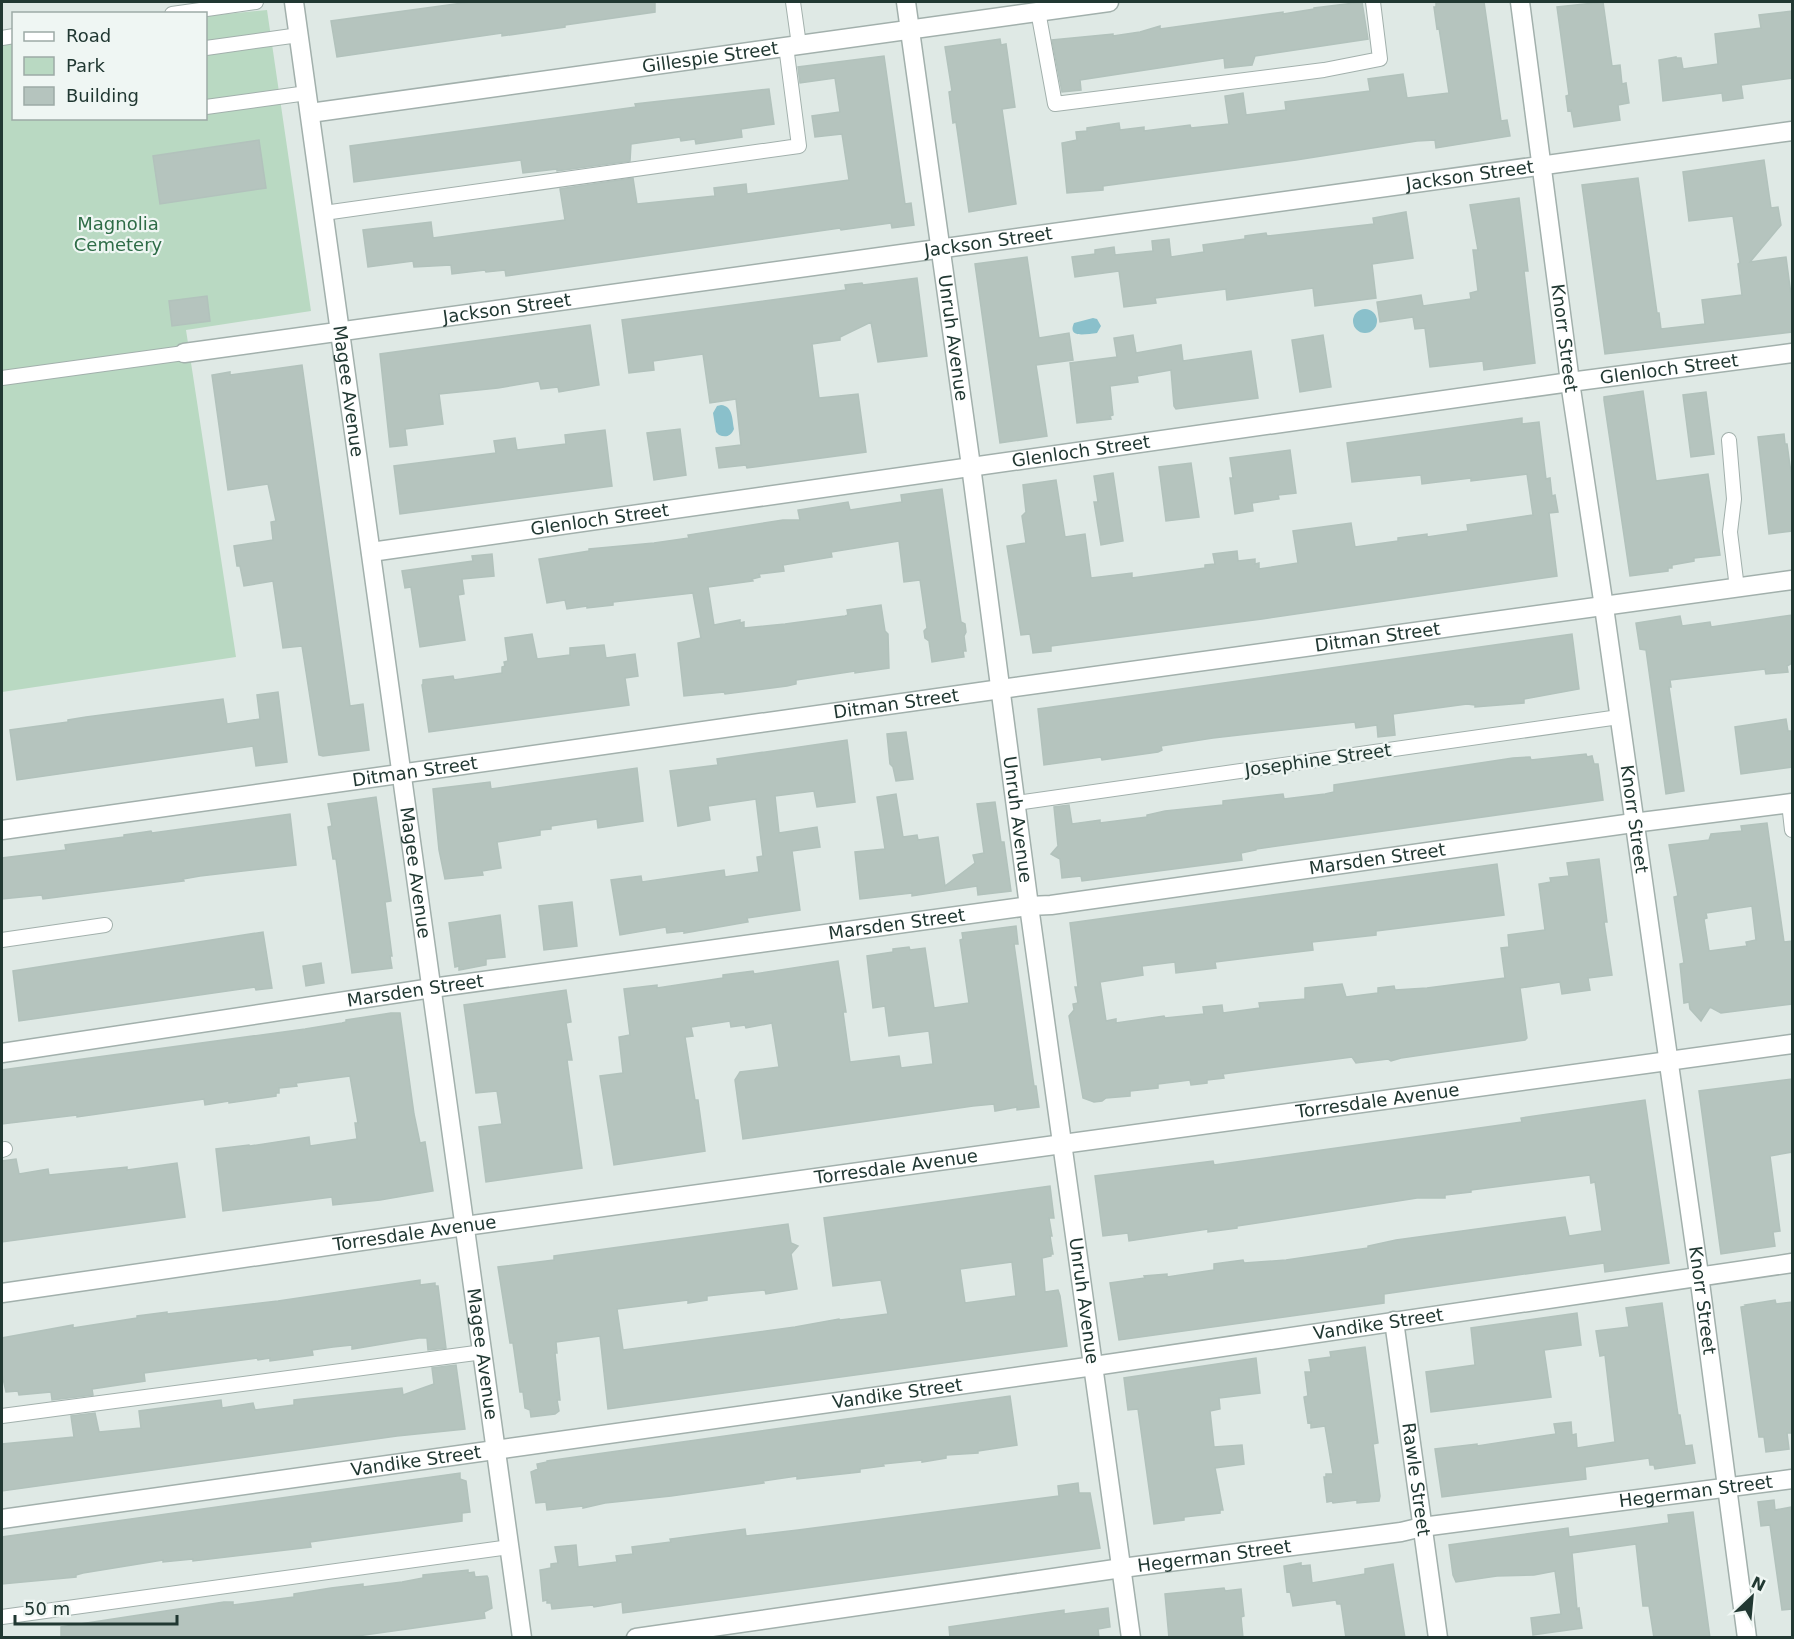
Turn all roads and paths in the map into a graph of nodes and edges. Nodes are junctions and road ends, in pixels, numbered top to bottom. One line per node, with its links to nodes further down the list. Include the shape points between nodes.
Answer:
1 (256, 2): 10 (lane)
2 (294, 2): 12 (street, Magee Avenue)
3 (793, 2): 13 (lane)
4 (906, 2): 11 (street, Unruh Avenue)
5 (1109, 2): 9 (street, Gillespie Street)
6 (1373, 2): 9 (lane, via 1380,59 1324,70 1055,104)
7 (1520, 2): 19 (street, Knorr Street)
8 (1016, 8): 9 (street, Gillespie Street); 11 (street, Gillespie Street)
9 (1038, 11)
10 (186, 12)
11 (909, 29): 13 (street, Gillespie Street); 21 (street, Unruh Avenue)
12 (299, 36): 14 (lane); 15 (street, Magee Avenue)
13 (793, 45): 17 (street, Gillespie Street); 20 (lane, via 800,146)
14 (207, 48)
15 (307, 93): 16 (lane); 17 (street, Magee Avenue)
16 (207, 107)
17 (310, 113): 20 (street, Magee Avenue)
18 (1792, 131): 19 (street, Jackson Street)
19 (1543, 166): 21 (street, Jackson Street); 26 (street, Knorr Street)
20 (324, 213): 22 (street, Magee Avenue)
21 (940, 249): 22 (street, Jackson Street); 28 (street, Unruh Avenue)
22 (340, 333): 23 (street, Jackson Street); 29 (street, Magee Avenue)
23 (184, 353): 25 (lane)
24 (1792, 353): 26 (street, Glenloch Street)
25 (2, 378)
26 (1570, 382): 28 (street, Glenloch Street); 32 (street, Knorr Street)
27 (1729, 440): 31 (lane, via 1734,499 1730,532)
28 (971, 466): 29 (street, Glenloch Street); 33 (street, Unruh Avenue)
29 (371, 552): 35 (street, Magee Avenue)
30 (1792, 580): 31 (street, Ditman Street)
31 (1737, 588): 32 (street, Ditman Street)
32 (1604, 607): 33 (street, Ditman Street); 34 (street, Knorr Street)
33 (1000, 689): 35 (street, Ditman Street); 36 (street, Unruh Avenue)
34 (1619, 717): 36 (lane, Josephine Street); 38 (street, Knorr Street)
35 (402, 774): 39 (street, Ditman Street); 44 (street, Magee Avenue)
36 (1016, 803): 41 (street, Unruh Avenue)
37 (1791, 803): 38 (street, Marsden Street); 40 (lane)
38 (1634, 823): 41 (street, Marsden Street); 47 (street, Knorr Street)
39 (2, 830)
40 (1792, 830)
41 (1029, 906): 44 (street, Marsden Street); 48 (street, Unruh Avenue)
42 (105, 925): 43 (lane)
43 (2, 940)
44 (432, 988): 46 (street, Marsden Street); 49 (street, Magee Avenue)
45 (1792, 1044): 47 (street, Torresdale Avenue)
46 (2, 1053)
47 (1667, 1062): 48 (street, Torresdale Avenue); 51 (street, Knorr Street)
48 (1063, 1143): 49 (street, Torresdale Avenue); 55 (street, Unruh Avenue)
49 (465, 1226): 52 (street, Torresdale Avenue); 54 (street, Magee Avenue)
50 (1792, 1263): 51 (street, Vandike Street)
51 (1699, 1275): 53 (street, Vandike Street); 59 (street, Knorr Street)
52 (2, 1293)
53 (1394, 1321): 55 (street, Vandike Street); 61 (street, Rawle Street)
54 (483, 1352): 56 (lane); 57 (street, Magee Avenue)
55 (1094, 1366): 57 (street, Vandike Street); 63 (street, Unruh Avenue)
56 (2, 1416)
57 (496, 1450): 60 (street, Vandike Street); 62 (street, Magee Avenue)
58 (1792, 1479): 59 (street, Hegerman Street)
59 (1727, 1488): 61 (street, Hegerman Street); 69 (street, Knorr Street)
60 (2, 1519)
61 (1422, 1527): 63 (street, Hegerman Street); 68 (street, Rawle Street)
62 (510, 1547): 64 (lane); 65 (street, Magee Avenue)
63 (1122, 1568): 66 (street, Hegerman Street); 67 (street, Unruh Avenue)
64 (2, 1617)
65 (522, 1638)
66 (636, 1638)
67 (1131, 1638)
68 (1438, 1638)
69 (1747, 1638)

